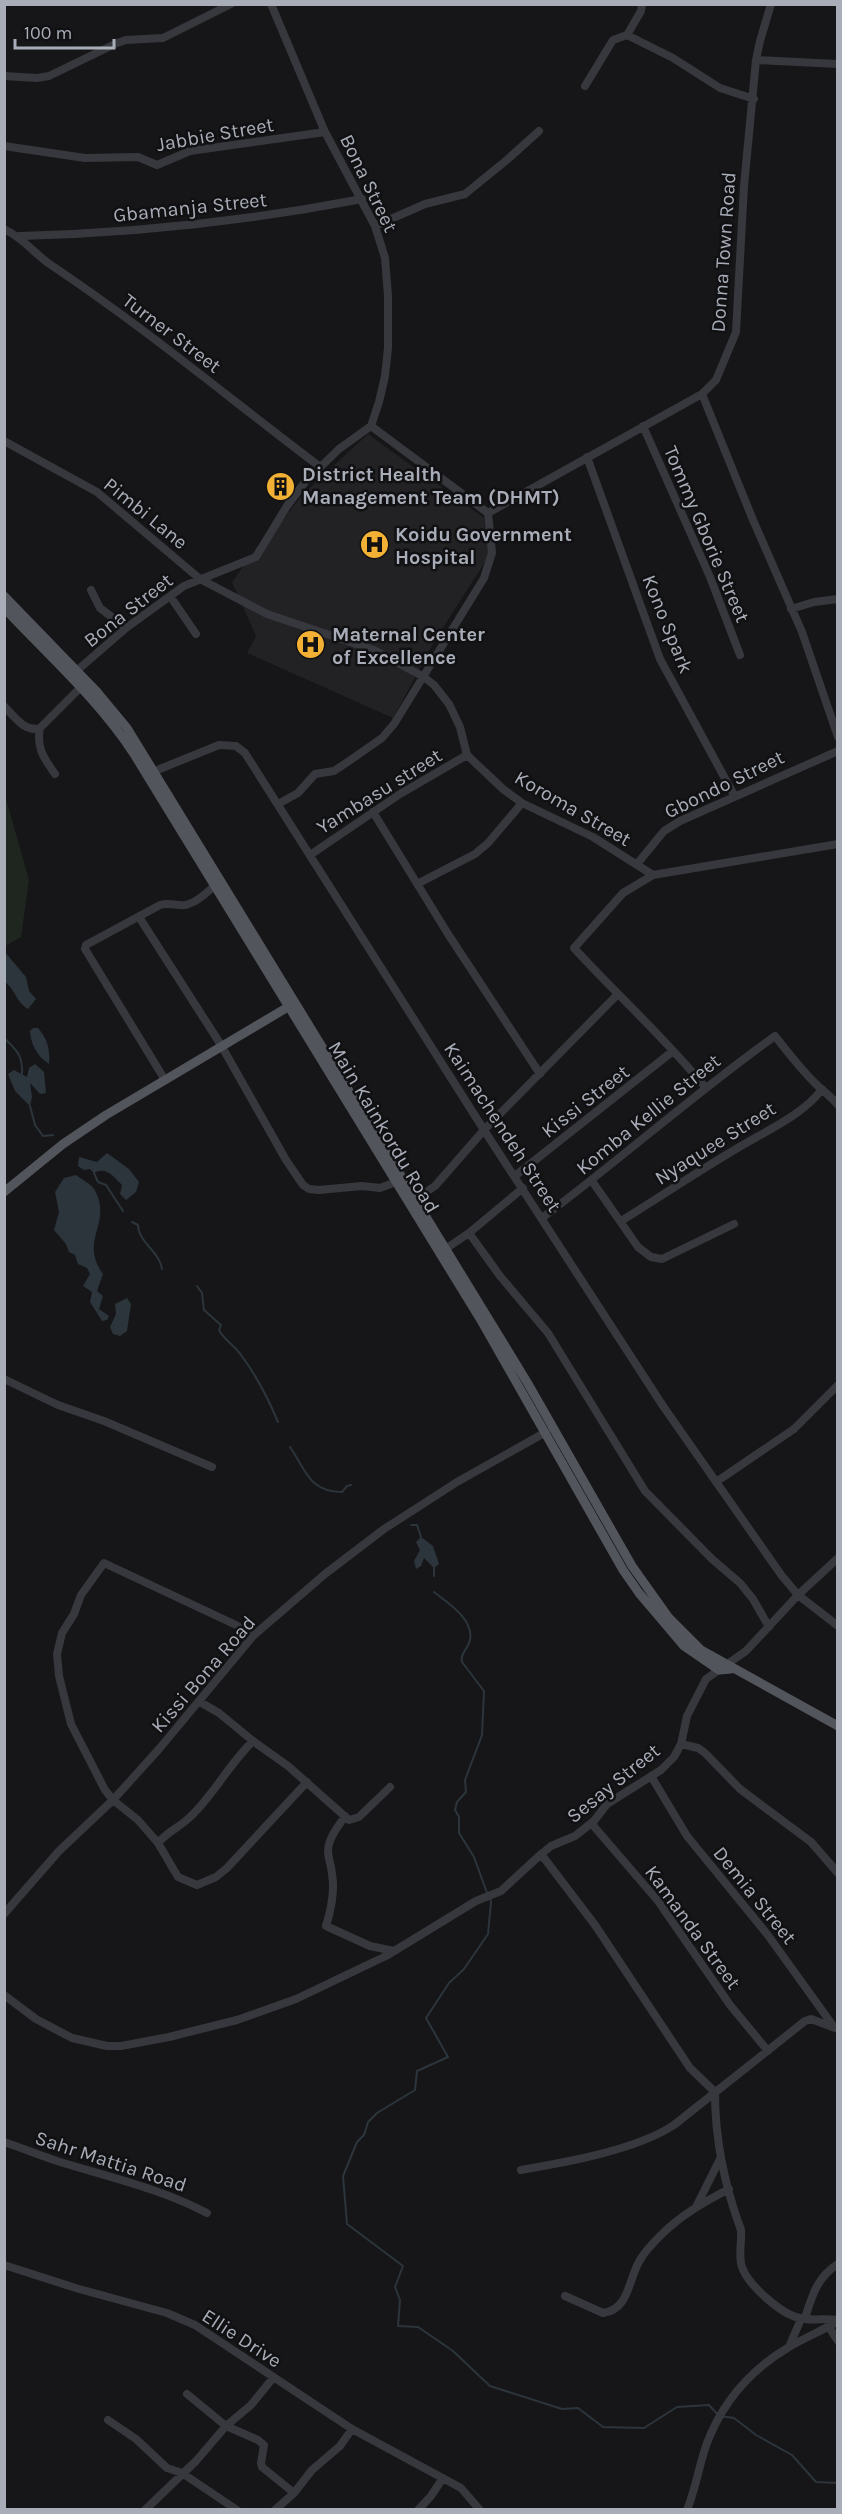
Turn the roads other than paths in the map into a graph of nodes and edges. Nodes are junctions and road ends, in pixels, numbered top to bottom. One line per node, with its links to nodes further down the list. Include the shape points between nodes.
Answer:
1 (231, 4): 8 (street, via 163,38 117,43 49,76)
2 (271, 4): 12 (street, Bona Street)
3 (642, 4): 5 (street)
4 (771, 4): 6 (street, Donna Town Road)
5 (627, 34): 9 (street, via 613,40); 10 (street, via 720,88)
6 (756, 60): 7 (street); 10 (street, Donna Town Road)
7 (837, 64)
8 (4, 76)
9 (585, 86)
10 (754, 99): 18 (street, Donna Town Road, via 744,186 736,332 716,380)
11 (539, 131): 15 (street, via 465,194 425,204)
12 (325, 132): 13 (street, Jabbie Street, via 190,151 157,165 138,157 85,158); 14 (street, Bona Street)
13 (4, 146)
14 (362, 199): 15 (street, Bona Street); 17 (street, Gbamanja Street, via 205,224)
15 (375, 226): 19 (street, Bona Street, via 385,258 388,348 386,376)
16 (4, 229): 17 (street, Turner Street)
17 (20, 236): 23 (street, Turner Street, via 39,257)
18 (702, 394): 20 (street, Donna Town Road); 31 (street)
19 (371, 426): 23 (street, Bona Street); 24 (street)
20 (643, 426): 22 (street, Donna Town Road); 34 (street, Tommy Gborie Street)
21 (4, 441): 25 (street, Pimbi Lane, via 97,492)
22 (587, 457): 24 (street, Donna Town Road); 45 (street, Kono Spark, via 660,659)
23 (319, 466): 25 (street, Bona Street, via 286,506 256,557)
24 (488, 513): 36 (street, via 490,563 466,610)
25 (200, 579): 28 (street, Bona Street); 36 (street, Pimbi Lane, via 267,614 374,650)
26 (91, 590): 32 (street, via 100,608)
27 (4, 596): 35 (main road, via 61,655)
28 (170, 596): 32 (street, Bona Street); 33 (street)
29 (837, 599): 31 (street)
30 (4, 608): 35 (main road)
31 (791, 609): 40 (street)
32 (126, 628): 35 (street, Bona Street)
33 (196, 634)
34 (740, 655)
35 (74, 674): 37 (main road); 43 (main road, via 118,716)
36 (423, 677): 42 (street, via 449,704 460,726); 47 (street, via 382,738 334,771 315,774 298,793)
37 (82, 687): 39 (street); 43 (main road)
38 (4, 706): 39 (street, via 28,729)
39 (40, 728): 44 (street, via 39,749)
40 (837, 737)
41 (837, 752): 45 (street, Gbondo Street)
42 (467, 755): 46 (street, Koroma Street); 48 (street, Yambasu street)
43 (150, 773): 47 (street, Kaimachendeh Street, via 219,745 230,745 245,753); 49 (main road)
44 (55, 774)
45 (734, 795): 52 (street, Gbondo Street, via 671,826)
46 (522, 803): 52 (street, Koroma Street, via 593,837); 54 (street, via 476,854)
47 (278, 804): 51 (street, Kaimachendeh Street)
48 (374, 812): 51 (street, Yambasu street); 54 (street)
49 (185, 829): 55 (main road); 57 (main road)
50 (837, 844): 53 (street)
51 (310, 855): 69 (street, Kaimachendeh Street)
52 (637, 864): 53 (street, Koroma Street)
53 (653, 875): 58 (street, via 623,893 574,948)
54 (417, 884): 62 (street)
55 (215, 885): 56 (street, via 191,903 167,903); 57 (main road)
56 (139, 917): 60 (street); 63 (street, via 85,949)
57 (242, 923): 59 (main road, Main Kainkordu Road)
58 (617, 995): 61 (street); 62 (street)
59 (292, 1004): 60 (main road); 68 (main road, Main Kainkordu Road)
60 (221, 1045): 63 (main road); 72 (street, via 303,1185 319,1190 380,1188)
61 (673, 1051): 64 (street); 70 (street, Kissi Street)
62 (540, 1074): 69 (street)
63 (165, 1080): 74 (main road, via 73,1136)
64 (705, 1087): 65 (street, Komba Kellie Street, via 775,1036); 71 (street, Komba Kellie Street)
65 (822, 1089): 66 (street); 77 (street, Nyaquee Street, via 801,1109)
66 (834, 1092): 67 (street)
67 (837, 1104)
68 (364, 1122): 72 (main road, Main Kainkordu Road); 75 (main road)
69 (484, 1130): 70 (street, Kaimachendeh Street); 75 (street, via 435,1186)
70 (515, 1176): 73 (street, Kaimachendeh Street)
71 (592, 1181): 76 (street, Komba Kellie Street); 77 (street)
72 (396, 1182): 75 (main road, Main Kainkordu Road)
73 (523, 1188): 76 (street, Kaimachendeh Street); 79 (street)
74 (4, 1192)
75 (412, 1201): 80 (main road)
76 (542, 1218): 87 (street, Kaimachendeh Street)
77 (621, 1221): 78 (street, via 638,1247 656,1259)
78 (734, 1224)
79 (469, 1233): 80 (street); 91 (street, via 548,1333 645,1491 740,1584)
80 (443, 1252): 82 (main road)
81 (4, 1379): 86 (street)
82 (524, 1384): 84 (main road); 85 (main road)
83 (837, 1385): 87 (street, via 794,1429)
84 (546, 1432): 85 (main road); 92 (street, Kissi Bona Road, via 384,1529)
85 (558, 1444): 93 (main road, via 617,1551 682,1633)
86 (212, 1467)
87 (716, 1482): 89 (street, Kaimachendeh Street)
88 (837, 1558): 89 (street, Sesay Street)
89 (798, 1595): 90 (street, Kaimachendeh Street); 91 (street, Sesay Street)
90 (837, 1626)
91 (769, 1627): 93 (street, Sesay Street)
92 (253, 1636): 94 (street, Kissi Bona Road); 101 (street, via 236,1624 104,1563 81,1595 62,1633 57,1664 71,1724)
93 (722, 1668): 95 (main road, via 736,1669); 97 (street, Sesay Street, via 706,1679 687,1716)
94 (200, 1702): 96 (street); 101 (street, Kissi Bona Road)
95 (837, 1726)
96 (253, 1741): 99 (street); 104 (street, via 190,1817)
97 (681, 1744): 98 (street, Sesay Street, via 661,1770); 106 (street, via 705,1753 740,1789 811,1842)
98 (651, 1776): 103 (street, Sesay Street, via 607,1804); 110 (street, Demia Street, via 687,1836 767,1934)
99 (307, 1782): 102 (street); 104 (street, via 227,1868 197,1885 178,1877)
100 (390, 1787): 102 (street, via 359,1817 349,1820)
101 (113, 1800): 104 (street); 107 (street, Kissi Bona Road, via 59,1851)
102 (345, 1816): 108 (street, via 329,1841 327,1855 333,1874 326,1926 370,1946)
103 (591, 1823): 105 (street, Sesay Street); 111 (street, Kamanda Street, via 658,1901 730,2005)
104 (158, 1843)
105 (541, 1854): 108 (street, Sesay Street, via 501,1891); 112 (street, via 595,1924 690,2068)
106 (837, 1874)
107 (4, 1914)
108 (394, 1951): 109 (street, Sesay Street, via 293,2000 198,2030 122,2046 72,2038 36,2019)
109 (4, 1995)
110 (836, 2030): 111 (street, via 808,2019)
111 (768, 2051): 112 (street)
112 (715, 2092): 114 (street); 115 (street, via 674,2125 650,2138)
113 (4, 2142): 118 (street, Sahr Mattia Road, via 160,2192)
114 (721, 2157): 116 (street); 117 (street)
115 (521, 2170)
116 (729, 2189): 117 (street); 122 (street, via 741,2230 742,2268 752,2284 788,2313)
117 (697, 2205): 121 (street, via 661,2235 640,2260 618,2308 603,2313)
118 (207, 2213)
119 (837, 2264): 122 (street, via 815,2286)
120 (4, 2265): 127 (street, Ellie Drive, via 181,2319)
121 (565, 2296)
122 (803, 2319): 123 (street); 126 (street)
123 (837, 2321): 124 (street)
124 (829, 2326): 125 (street); 126 (street)
125 (837, 2341)
126 (789, 2347): 135 (street, via 747,2378 719,2417 707,2444)
127 (273, 2378): 130 (street, via 251,2405); 131 (street, Ellie Drive)
128 (187, 2394): 130 (street)
129 (108, 2420): 132 (street, via 167,2468)
130 (226, 2426): 132 (street); 134 (street, via 264,2445 262,2467)
131 (352, 2429): 133 (street, Ellie Drive); 134 (street)
132 (182, 2473): 136 (street); 137 (street)
133 (443, 2478): 139 (street); 140 (street, Ellie Drive, via 461,2488)
134 (294, 2493): 138 (street)
135 (689, 2509)
136 (146, 2510)
137 (237, 2510)
138 (275, 2510)
139 (418, 2510)
140 (480, 2510)

